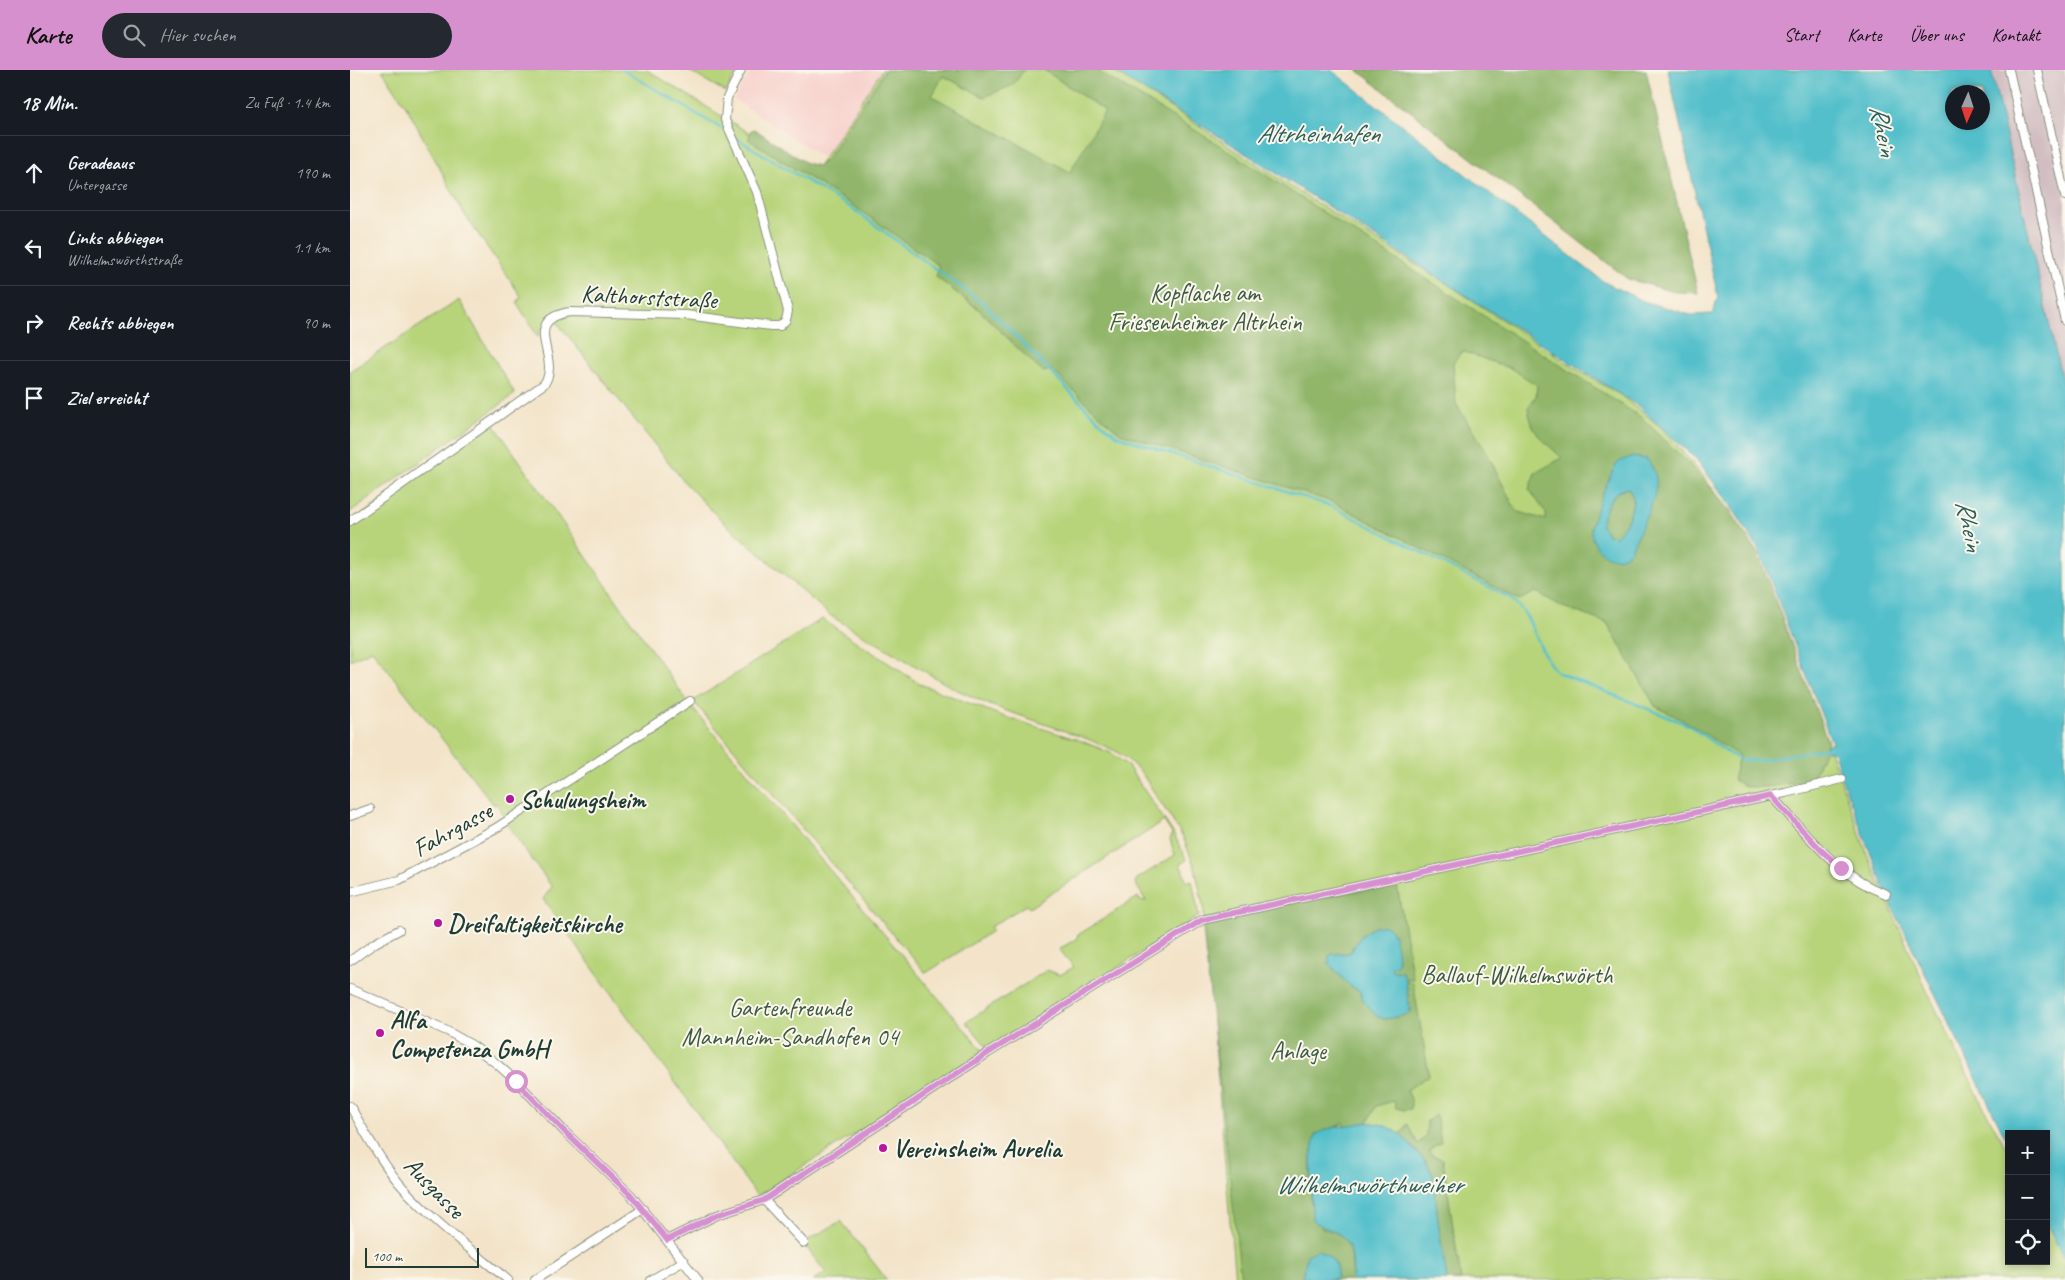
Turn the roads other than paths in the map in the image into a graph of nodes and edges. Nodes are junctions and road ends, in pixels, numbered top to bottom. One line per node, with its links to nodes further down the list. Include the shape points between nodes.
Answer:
1 (741, 70): 6 (street, Kalthorststraße, via 727,98 725,120 757,192 788,311 786,320 780,326 771,326 686,316 559,314 550,319 544,330 551,372 544,384)
2 (2009, 70): 5 (street)
3 (2037, 70): 4 (street)
4 (2065, 196)
5 (2065, 321)
6 (350, 521)
7 (690, 701): 12 (street, Fahrgasse, via 496,828 399,880)
8 (1842, 779): 9 (street)
9 (1771, 796): 13 (street, via 1841,868 1861,884); 18 (street, via 1202,920 988,1053)
10 (370, 809): 11 (street)
11 (350, 816)
12 (350, 892)
13 (1886, 894)
14 (399, 930): 15 (street)
15 (350, 961)
16 (350, 989): 19 (street, via 472,1045 497,1064)
17 (350, 1106): 23 (street, Ausgasse, via 399,1183 438,1222)
18 (764, 1200): 20 (street, via 717,1215); 21 (street)
19 (642, 1209): 20 (street); 24 (street)
20 (667, 1240): 22 (street)
21 (804, 1243)
22 (684, 1261): 25 (street); 26 (street)
23 (508, 1280)
24 (535, 1280)
25 (651, 1280)
26 (698, 1280)

